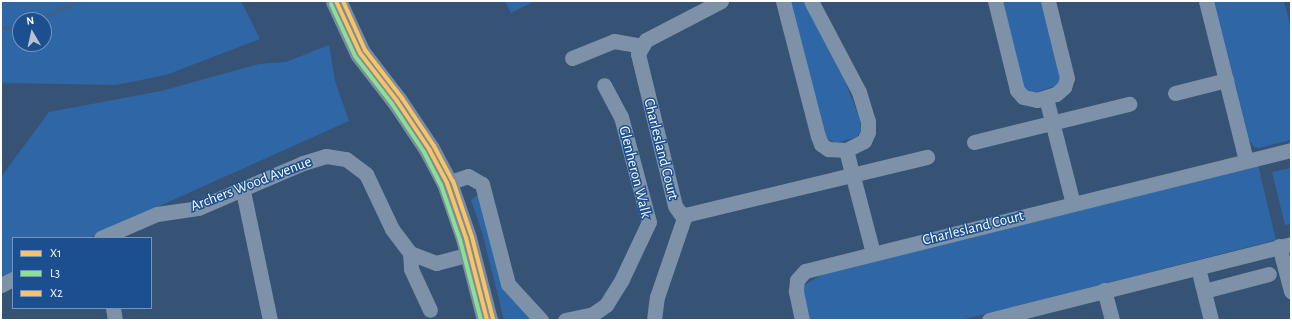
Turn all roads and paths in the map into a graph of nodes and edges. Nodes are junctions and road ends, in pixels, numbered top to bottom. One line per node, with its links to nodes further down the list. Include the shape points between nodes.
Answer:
1 (336, 1): 22 (main road, via 360,53 401,107)
2 (721, 1): 8 (street, via 646,40)
3 (784, 1): 17 (street, via 821,144 828,149)
4 (810, 1): 17 (street, via 859,92 868,121 868,132 864,141)
5 (995, 1): 13 (street, via 1017,90 1024,97)
6 (1048, 1): 13 (street, via 1067,78 1064,88)
7 (1206, 1): 10 (street)
8 (641, 46): 9 (street, via 614,41); 25 (street, Charlesland Court, via 639,63 673,199 675,206)
9 (572, 58)
10 (1226, 80): 12 (street); 20 (street)
11 (604, 85): 45 (street, Glenheron Walk, via 621,117 649,222 622,280 606,304 594,314)
12 (1175, 93)
13 (1046, 98): 15 (street)
14 (1129, 104): 15 (street)
15 (1052, 123): 16 (street); 24 (street)
16 (974, 142)
17 (846, 150): 21 (street)
18 (1291, 150): 20 (street, Charlesland Court)
19 (928, 157): 21 (street, Charlesland Court)
20 (1246, 160): 24 (street, Charlesland Court)
21 (854, 175): 25 (street, Charlesland Court); 29 (street)
22 (447, 183): 30 (main road); 44 (street, via 468,176 482,184 508,284)
23 (243, 191): 26 (street, Archers Wood Avenue, via 198,208 157,214); 28 (street, Archers Wood Avenue, via 303,163 326,156 346,159 366,174 392,229); 42 (street)
24 (1073, 204): 29 (street, Charlesland Court)
25 (685, 215): 46 (street, via 657,297)
26 (103, 237)
27 (1285, 245): 31 (street); 37 (street)
28 (410, 253): 30 (street, via 436,263); 39 (street, via 411,269)
29 (873, 253): 47 (street, Charlesland Court, via 805,271 797,280 796,290)
30 (470, 254): 43 (main road)
31 (1198, 268): 35 (street); 36 (street)
32 (1269, 274): 36 (street)
33 (12, 280): 34 (street)
34 (1, 285)
35 (1104, 290): 40 (street); 49 (street)
36 (1204, 290): 50 (street)
37 (1291, 291)
38 (112, 309): 41 (street)
39 (430, 310)
40 (1005, 318): 48 (street)
41 (115, 320)
42 (270, 320)
43 (487, 320)
44 (541, 320)
45 (565, 320)
46 (654, 320)
47 (802, 320)
48 (990, 320)
49 (1112, 320)
50 (1211, 320)

